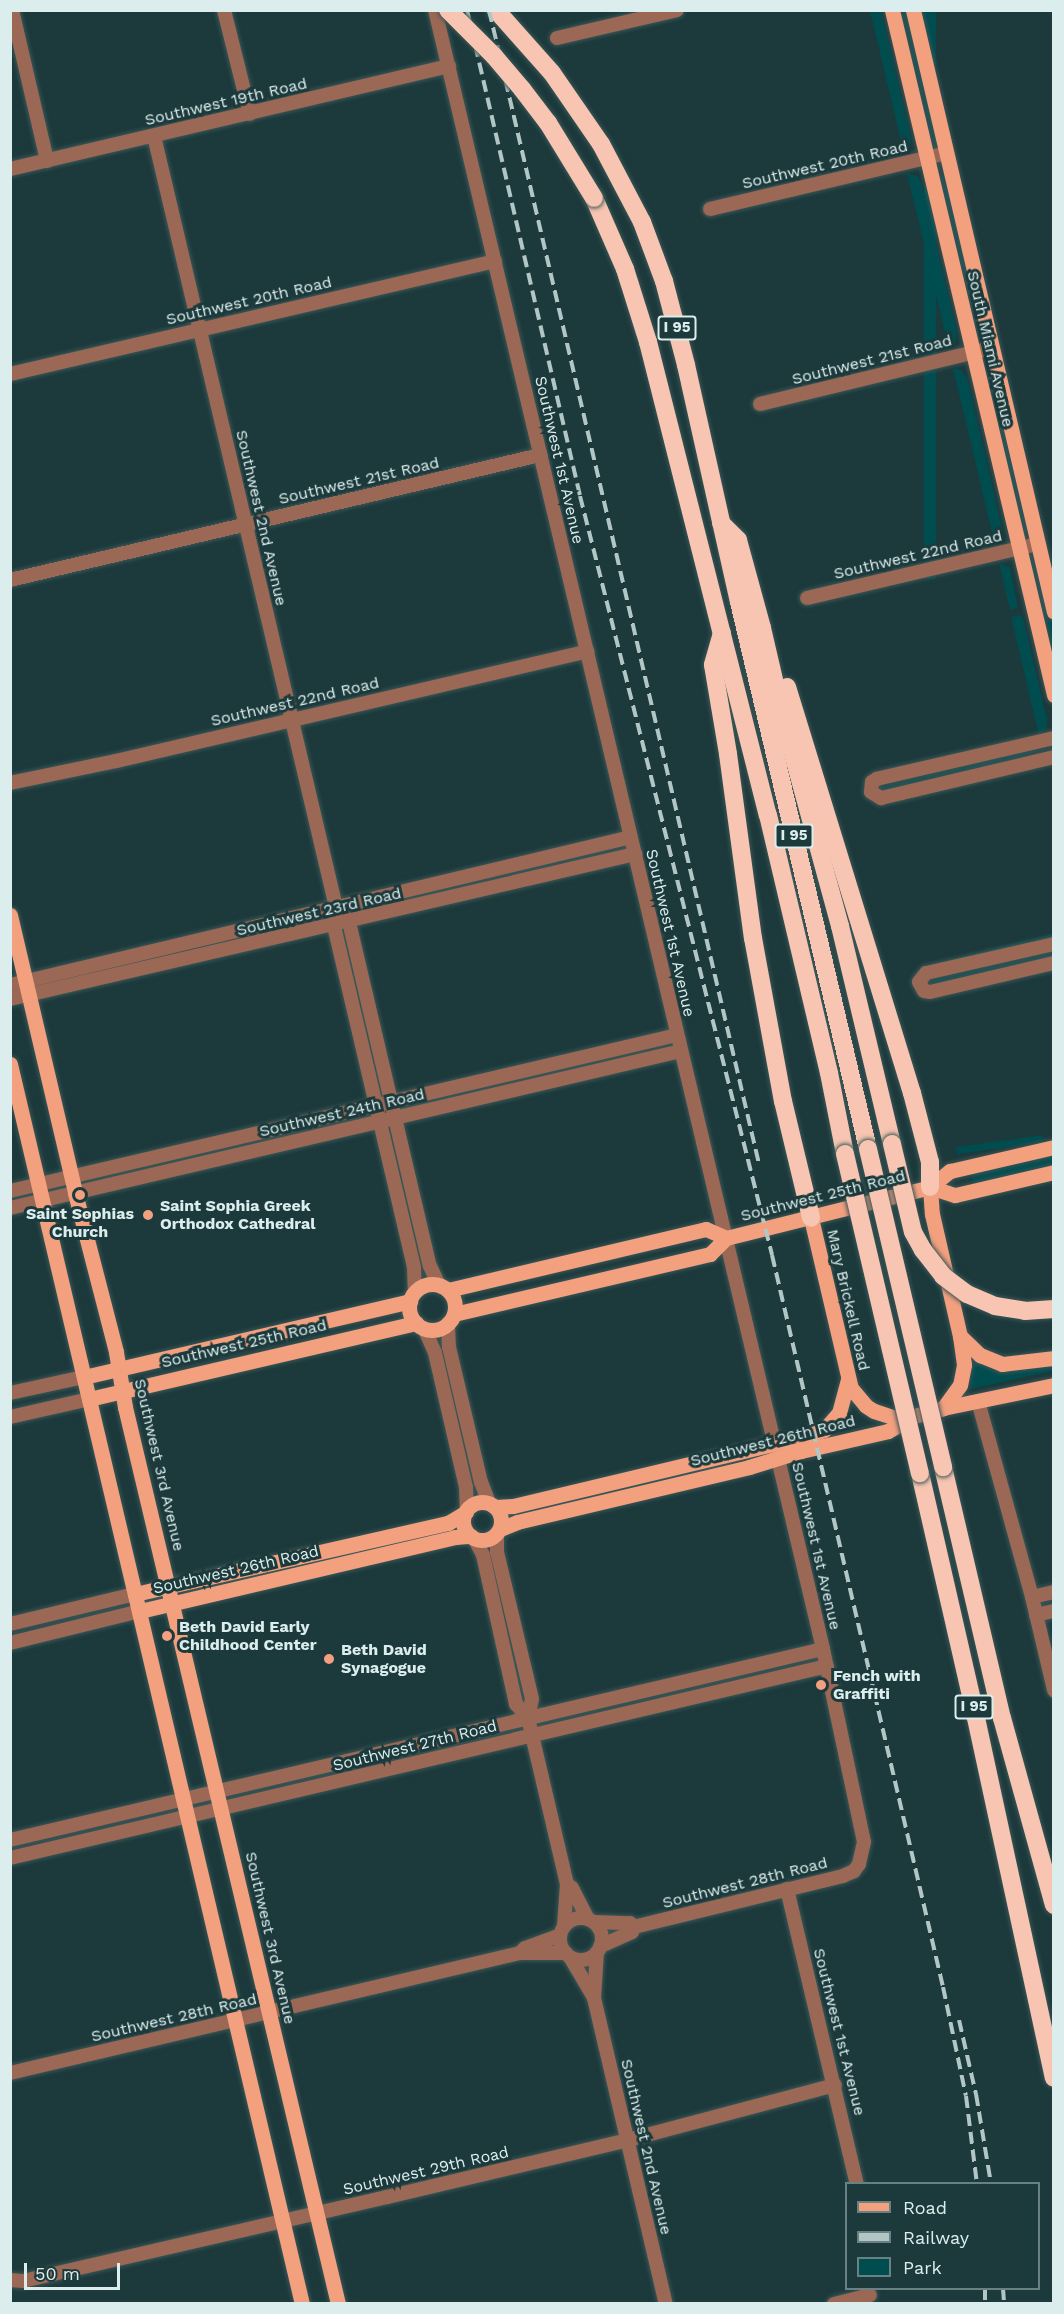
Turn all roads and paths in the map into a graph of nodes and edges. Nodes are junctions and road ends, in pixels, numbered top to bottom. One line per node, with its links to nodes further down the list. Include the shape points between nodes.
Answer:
1 (12, 10): 15 (street)
2 (224, 10): 11 (street)
3 (435, 10): 10 (street, Southwest 1st Avenue)
4 (448, 10): 33 (highway, I 95, bridge, via 494,56 548,123 594,198 612,236 638,306)
5 (496, 10): 25 (highway, I 95, via 552,73 601,144 642,222 664,281)
6 (677, 10): 9 (street)
7 (892, 10): 14 (main road, South Miami Avenue)
8 (913, 10): 13 (main road, South Miami Avenue)
9 (557, 38)
10 (449, 66): 11 (street, Southwest 19th Road); 18 (street, Southwest 1st Avenue)
11 (250, 114): 12 (street, Southwest 19th Road)
12 (154, 136): 15 (street, Southwest 19th Road); 19 (street, Southwest 2nd Avenue)
13 (946, 153): 14 (street, Southwest 20th Road); 20 (main road, South Miami Avenue)
14 (927, 158): 17 (street, Southwest 20th Road); 21 (main road, South Miami Avenue)
15 (47, 161): 16 (street, Southwest 19th Road)
16 (10, 169)
17 (710, 209)
18 (495, 261): 19 (street, Southwest 20th Road); 24 (street, Southwest 1st Avenue)
19 (200, 330): 22 (street, Southwest 20th Road); 26 (street, Southwest 2nd Avenue)
20 (992, 348): 21 (street, Southwest 21st Road); 27 (main road, South Miami Avenue)
21 (973, 353): 23 (street, Southwest 21st Road); 28 (main road, South Miami Avenue)
22 (10, 374)
23 (760, 404)
24 (540, 456): 26 (street, Southwest 21st Road); 34 (street, Southwest 1st Avenue)
25 (721, 523): 32 (highway, via 738,540); 116 (highway, I 95, bridge, via 1005,1729)
26 (246, 525): 29 (street, Southwest 21st Road); 36 (street, Southwest 2nd Avenue)
27 (1037, 544): 28 (street, Southwest 22nd Road); 31 (main road, South Miami Avenue)
28 (1019, 549): 30 (street, Southwest 22nd Road); 35 (main road, South Miami Avenue)
29 (10, 580)
30 (807, 598)
31 (1053, 612)
32 (762, 628): 62 (highway, via 775,646 912,1093 930,1162); 71 (highway, bridge, via 840,926 913,1232 922,1250 944,1276 967,1294 995,1306 1025,1311)
33 (722, 632): 67 (highway, via 713,665 751,928 777,1072); 127 (highway, I 95, bridge, via 829,1073 976,1718)
34 (587, 651): 36 (street, Southwest 22nd Road); 40 (street, Southwest 1st Avenue)
35 (1053, 695)
36 (291, 719): 39 (street, Southwest 22nd Road); 42 (street, Southwest 2nd Avenue)
37 (1053, 738): 38 (street, via 877,779 872,782 871,792 882,798)
38 (1053, 757)
39 (10, 783)
40 (631, 837): 41 (street, Southwest 1st Avenue); 42 (street, Southwest 23rd Road)
41 (634, 854): 44 (street, Southwest 23rd Road); 51 (street, Southwest 1st Avenue)
42 (336, 907): 44 (street, Southwest 2nd Avenue); 45 (street, Southwest 2nd Avenue); 49 (street, Southwest 23rd Road)
43 (10, 915): 49 (main road, Southwest 3rd Avenue)
44 (349, 922): 45 (street, Southwest 23rd Road); 54 (street, Southwest 2nd Avenue)
45 (334, 926): 49 (street, Southwest 23rd Road); 55 (street, Southwest 2nd Avenue)
46 (1053, 944): 47 (street, via 926,974 919,982 924,991 930,992)
47 (1053, 963)
48 (10, 985): 49 (street, Southwest 23rd Road)
49 (28, 988): 50 (street, Southwest 23rd Road); 60 (main road, Southwest 3rd Avenue)
50 (10, 999)
51 (677, 1035): 52 (street, Southwest 1st Avenue); 54 (street, Southwest 24th Road)
52 (681, 1051): 56 (street, Southwest 24th Road); 68 (street, Southwest 1st Avenue)
53 (10, 1064): 61 (main road)
54 (391, 1101): 55 (street, Southwest 24th Road); 56 (street, Southwest 2nd Avenue)
55 (375, 1105): 57 (street, Southwest 2nd Avenue); 60 (street, Southwest 24th Road)
56 (395, 1118): 57 (street, Southwest 24th Road); 69 (street, Southwest 2nd Avenue, via 430,1266)
57 (380, 1121): 64 (street, Southwest 24th Road); 70 (street, Southwest 2nd Avenue, via 416,1274)
58 (1053, 1147): 62 (main road, Southwest 25th Road, via 950,1171)
59 (1053, 1172): 62 (main road, Southwest 25th Road, via 955,1195)
60 (72, 1177): 61 (street, Southwest 24th Road); 64 (main road, Southwest 3rd Avenue)
61 (38, 1184): 63 (street, Southwest 24th Road); 65 (main road)
62 (930, 1187): 67 (main road, Southwest 25th Road); 74 (main road, via 932,1214)
63 (10, 1191)
64 (75, 1193): 65 (street, Southwest 24th Road); 76 (main road, Southwest 3rd Avenue)
65 (42, 1200): 66 (street, Southwest 24th Road); 77 (main road)
66 (10, 1208)
67 (811, 1218): 68 (main road, Southwest 25th Road); 78 (main road, Mary Brickell Road)
68 (726, 1238): 69 (main road, Southwest 25th Road, via 706,1229); 72 (main road, Southwest 25th Road, via 710,1254); 87 (street, Southwest 1st Avenue)
69 (444, 1288): 70 (main road, via 428,1284); 72 (main road, via 455,1304)
70 (413, 1296): 73 (main road, via 410,1312); 76 (main road, Southwest 25th Road)
71 (1053, 1309)
72 (451, 1319): 73 (main road, via 437,1329); 88 (street, via 448,1347 481,1482)
73 (420, 1326): 80 (main road, Southwest 25th Road); 89 (street, via 435,1353 466,1487)
74 (960, 1336): 75 (main road, via 980,1354 1002,1364); 84 (main road, via 963,1378)
75 (1053, 1358)
76 (119, 1369): 77 (main road, Southwest 25th Road); 80 (main road, Southwest 3rd Avenue)
77 (84, 1377): 81 (street, Southwest 25th Road); 82 (main road)
78 (848, 1380): 85 (main road, Mary Brickell Road, via 857,1396 874,1411 892,1417); 87 (main road, Southwest 26th Road, via 842,1407 832,1422)
79 (1053, 1385): 83 (main road, Southwest 26th Road)
80 (122, 1391): 82 (main road, Southwest 25th Road); 92 (main road, Southwest 3rd Avenue)
81 (10, 1393)
82 (89, 1399): 86 (street, Southwest 25th Road); 94 (main road)
83 (978, 1401): 84 (main road, Southwest 26th Road); 95 (street)
84 (943, 1408): 85 (main road, Southwest 26th Road)
85 (914, 1416): 87 (main road, Southwest 26th Road, via 888,1431)
86 (10, 1417)
87 (776, 1452): 88 (main road, Southwest 26th Road, via 513,1506); 90 (main road, Southwest 26th Road, via 517,1522); 102 (street, Southwest 1st Avenue)
88 (492, 1505): 89 (main road, via 477,1503); 90 (main road, via 500,1515)
89 (466, 1511): 91 (main road, via 464,1523); 92 (main road, Southwest 26th Road, via 448,1522)
90 (498, 1531): 91 (main road, via 484,1540); 105 (street, via 497,1551 532,1699)
91 (472, 1537): 96 (main road, Southwest 26th Road, via 455,1536); 105 (street, via 483,1555 516,1704)
92 (170, 1587): 94 (main road, Southwest 26th Road); 96 (main road, Southwest 3rd Avenue)
93 (1053, 1592): 95 (street)
94 (135, 1594): 97 (main road); 100 (street, Southwest 26th Road)
95 (1032, 1597): 99 (street)
96 (173, 1604): 97 (main road, Southwest 26th Road); 107 (main road, Southwest 3rd Avenue)
97 (140, 1611): 101 (street, Southwest 26th Road); 108 (main road)
98 (1053, 1611): 99 (street)
99 (1036, 1615): 104 (street)
100 (10, 1624)
101 (10, 1643)
102 (823, 1649): 103 (street, Southwest 1st Avenue); 105 (street, Southwest 27th Road)
103 (827, 1666): 106 (street, Southwest 27th Road); 113 (street, Southwest 1st Avenue, via 864,1842)
104 (1053, 1690)
105 (528, 1718): 106 (street); 107 (street, Southwest 27th Road)
106 (532, 1735): 109 (street, Southwest 27th Road); 114 (street)
107 (217, 1791): 108 (street, Southwest 27th Road); 109 (main road, Southwest 3rd Avenue)
108 (183, 1798): 110 (main road); 111 (street, Southwest 27th Road)
109 (221, 1810): 110 (street, Southwest 27th Road); 124 (main road, Southwest 3rd Avenue)
110 (188, 1818): 112 (street, Southwest 27th Road); 125 (main road)
111 (10, 1840)
112 (10, 1858)
113 (859, 1864): 115 (street, Southwest 28th Road, via 843,1876)
114 (567, 1884): 117 (street); 119 (street)
115 (788, 1889): 118 (street, Southwest 28th Road); 128 (street, Southwest 1st Avenue)
116 (1053, 1905)
117 (591, 1921): 118 (street, Southwest 28th Road, via 630,1923); 119 (street, via 572,1920); 120 (street, via 601,1933)
118 (634, 1927): 120 (street, Southwest 28th Road, via 632,1932)
119 (562, 1930): 121 (street, Southwest 28th Road); 122 (street, via 561,1945)
120 (598, 1949): 122 (street, via 581,1959); 123 (street, Southwest 2nd Avenue)
121 (520, 1953): 122 (street, Southwest 28th Road); 124 (street, Southwest 28th Road)
122 (568, 1955): 123 (street, Southwest 2nd Avenue)
123 (594, 1998): 129 (street, Southwest 2nd Avenue)
124 (269, 2013): 125 (street, Southwest 28th Road); 131 (main road, Southwest 3rd Avenue)
125 (235, 2020): 126 (street, Southwest 28th Road); 132 (main road)
126 (10, 2073)
127 (1053, 2078)
128 (835, 2085): 129 (street, Southwest 29th Road); 130 (street, Southwest 1st Avenue)
129 (628, 2140): 131 (street, Southwest 29th Road); 138 (street, Southwest 2nd Avenue)
130 (856, 2182)
131 (316, 2213): 132 (street, Southwest 29th Road); 137 (main road, Southwest 3rd Avenue)
132 (282, 2220): 133 (street, Southwest 29th Road); 136 (main road)
133 (17, 2281): 134 (street, Southwest 29th Road)
134 (10, 2290)
135 (870, 2296): 139 (street)
136 (302, 2304)
137 (338, 2304)
138 (666, 2304)
139 (834, 2304)

